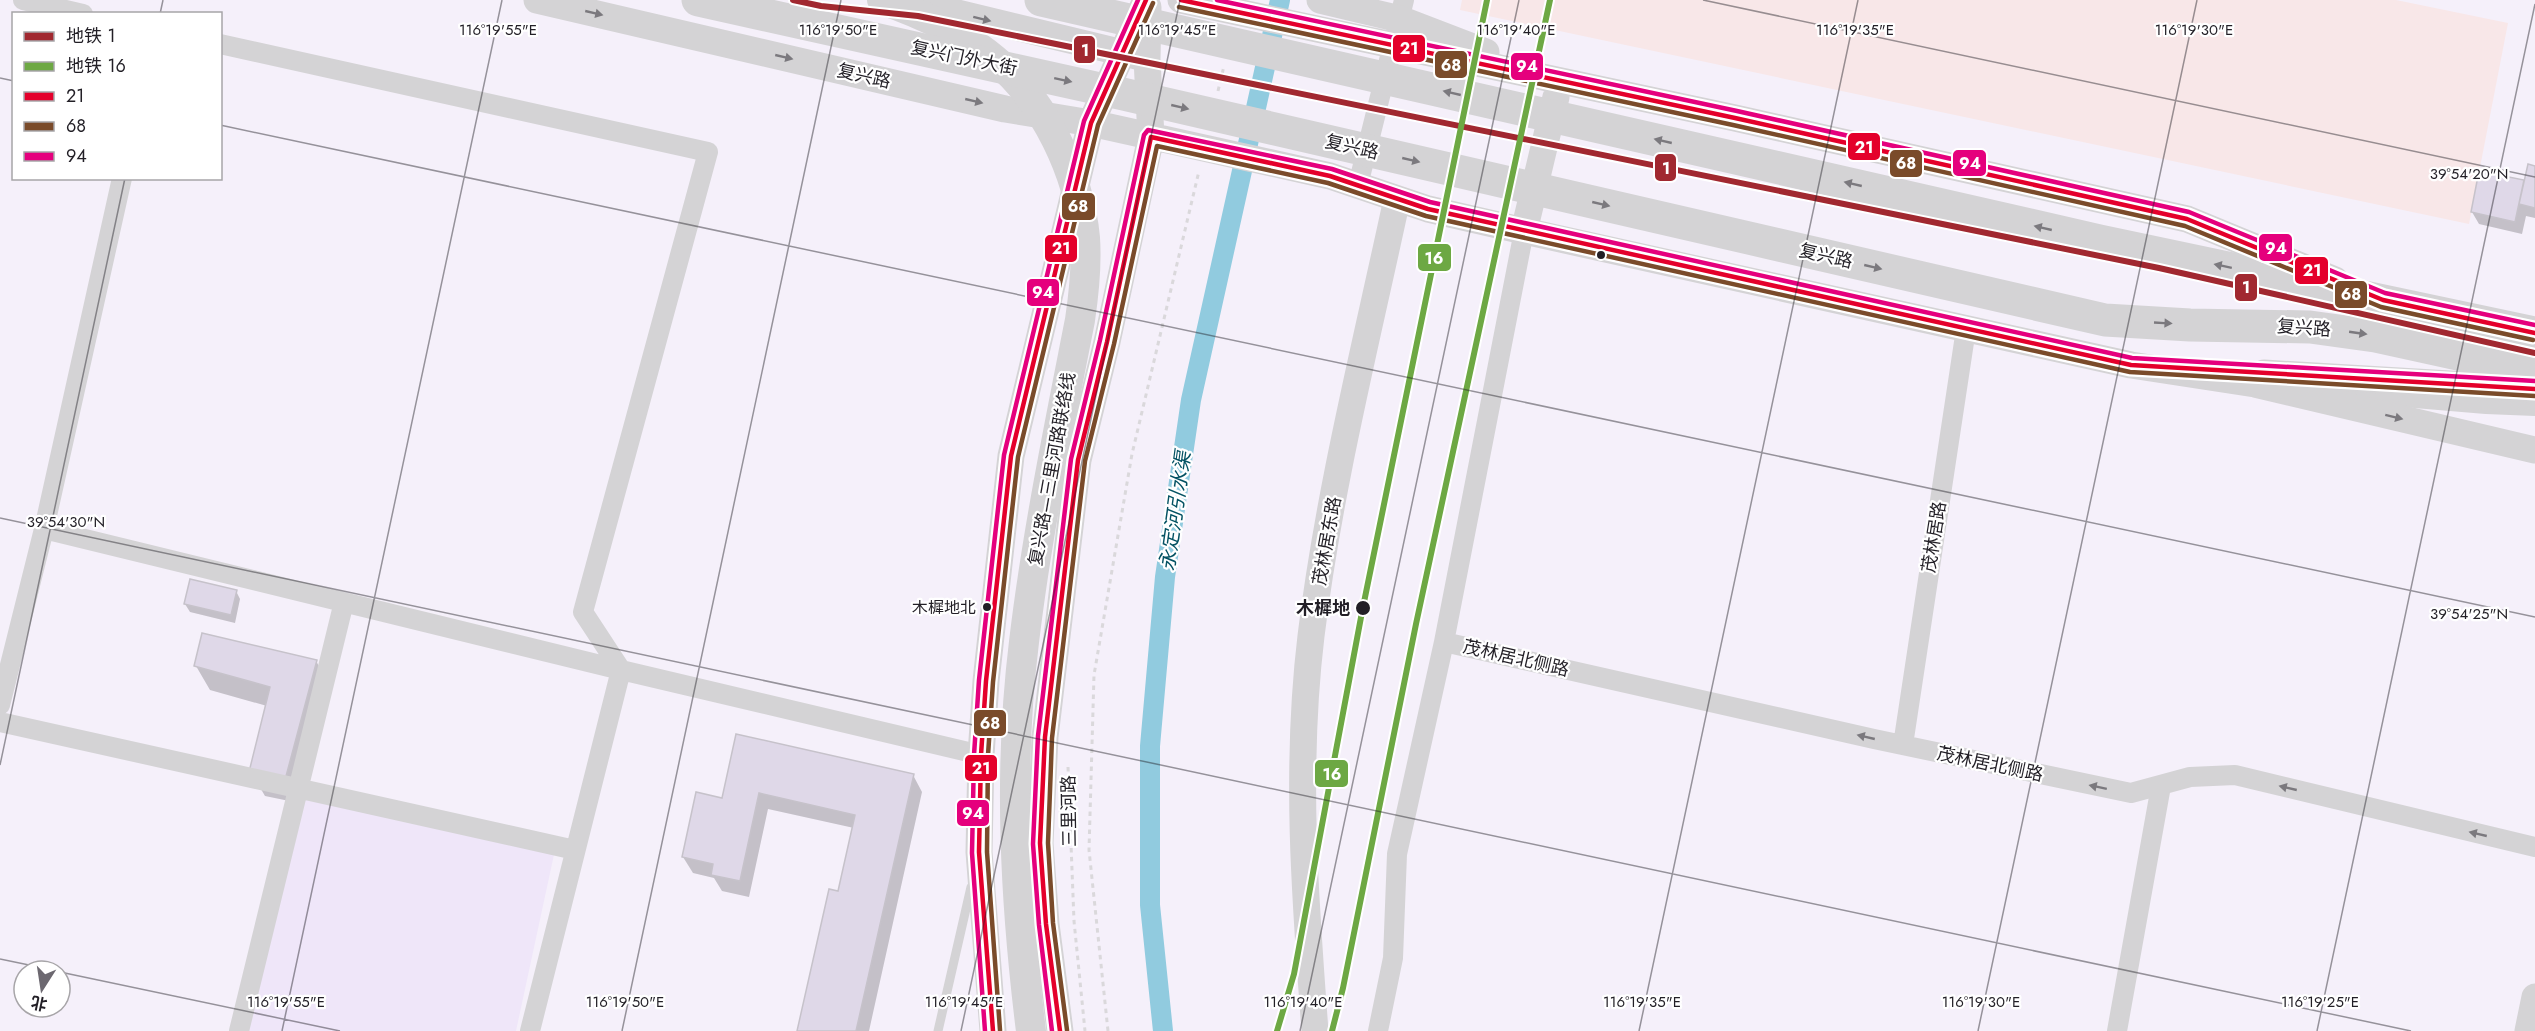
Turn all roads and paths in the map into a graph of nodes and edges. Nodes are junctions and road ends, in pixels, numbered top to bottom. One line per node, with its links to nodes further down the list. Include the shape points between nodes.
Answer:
1 (23, 0): 11 (street)
2 (537, 0): 16 (street, 复兴路, one-way to 16)
3 (698, 0): 18 (highway, 复兴门外大街, one-way to 18)
4 (882, 0): 57 (main road, 复兴路—三里河路联络线, via 917,12 956,33 997,61 1020,87 1061,150 1077,194 1085,237 1083,298 1036,556 1020,690 1015,861)
5 (905, 0): 14 (street, one-way to 14); 16 (street)
6 (1041, 0): 9 (highway)
7 (1181, 0): 13 (street)
8 (1320, 0): 10 (street, via 1368,11)
9 (1146, 8): 14 (street); 27 (highway, one-way to 9, via 2100,240)
10 (1402, 9): 13 (street); 17 (street)
11 (74, 12)
12 (222, 44): 41 (street, via 708,152 583,612)
13 (1391, 46): 17 (street); 24 (street)
14 (1135, 56): 20 (street); 21 (street, 三里河路)
15 (1227, 57): 19 (path)
16 (887, 81): 20 (street, 复兴路, one-way to 20, via 1005,109)
17 (1560, 81): 26 (street); 27 (street, via 2187,219)
18 (1123, 94): 31 (highway, 复兴路, one-way to 31, via 2105,320 2310,327 2375,336)
19 (1215, 102)
20 (1091, 123): 21 (street, 复兴路); 36 (street)
21 (1151, 137): 22 (street, 复兴路); 37 (street, 三里河路)
22 (1195, 158): 24 (street, 复兴路, via 1330,176); 60 (path, via 1132,454 1094,675 1089,850)
23 (122, 180): 38 (street)
24 (1358, 185): 25 (street, 复兴路)
25 (1397, 199): 26 (street, 复兴路); 61 (street, 茂林居东路, via 1332,509 1311,637 1302,777 1304,888)
26 (1524, 231): 28 (street, 复兴路); 40 (street)
27 (2383, 300): 29 (highway)
28 (1966, 329): 30 (street, 复兴路); 44 (street, 茂林居路)
29 (2535, 333)
30 (2131, 364): 32 (street, 复兴路); 33 (street)
31 (2535, 371)
32 (2255, 384): 34 (street); 35 (street, 复兴路, one-way to 35)
33 (2535, 389)
34 (2535, 406)
35 (2535, 450)
36 (1011, 456): 37 (street, via 1033,442 1060,447); 45 (street)
37 (1078, 460): 48 (street, 三里河路, via 1045,737)
38 (44, 529): 41 (street); 42 (street)
39 (342, 610): 53 (street)
40 (1444, 642): 44 (street, 茂林居北侧路, one-way to 40); 62 (street, via 1397,854 1393,958)
41 (621, 670): 45 (street); 50 (street)
42 (0, 705)
43 (0, 722): 50 (street)
44 (1903, 745): 47 (street, 茂林居北侧路, one-way to 44, via 2130,793)
45 (981, 755): 51 (street)
46 (1068, 761): 59 (path, 三里河路, via 1073,910)
47 (2161, 786): 49 (street, 茂林居北侧路, one-way to 47, via 2235,775 2190,777); 63 (street)
48 (1040, 843): 51 (street); 58 (street, 三里河路)
49 (2535, 847)
50 (575, 850): 54 (street)
51 (979, 852): 55 (lane); 56 (street)
52 (2535, 997): 64 (street)
53 (239, 1031)
54 (530, 1031)
55 (938, 1031)
56 (993, 1031)
57 (1031, 1031)
58 (1060, 1031)
59 (1085, 1031)
60 (1108, 1031)
61 (1315, 1031)
62 (1378, 1031)
63 (2117, 1031)
64 (2528, 1031)

